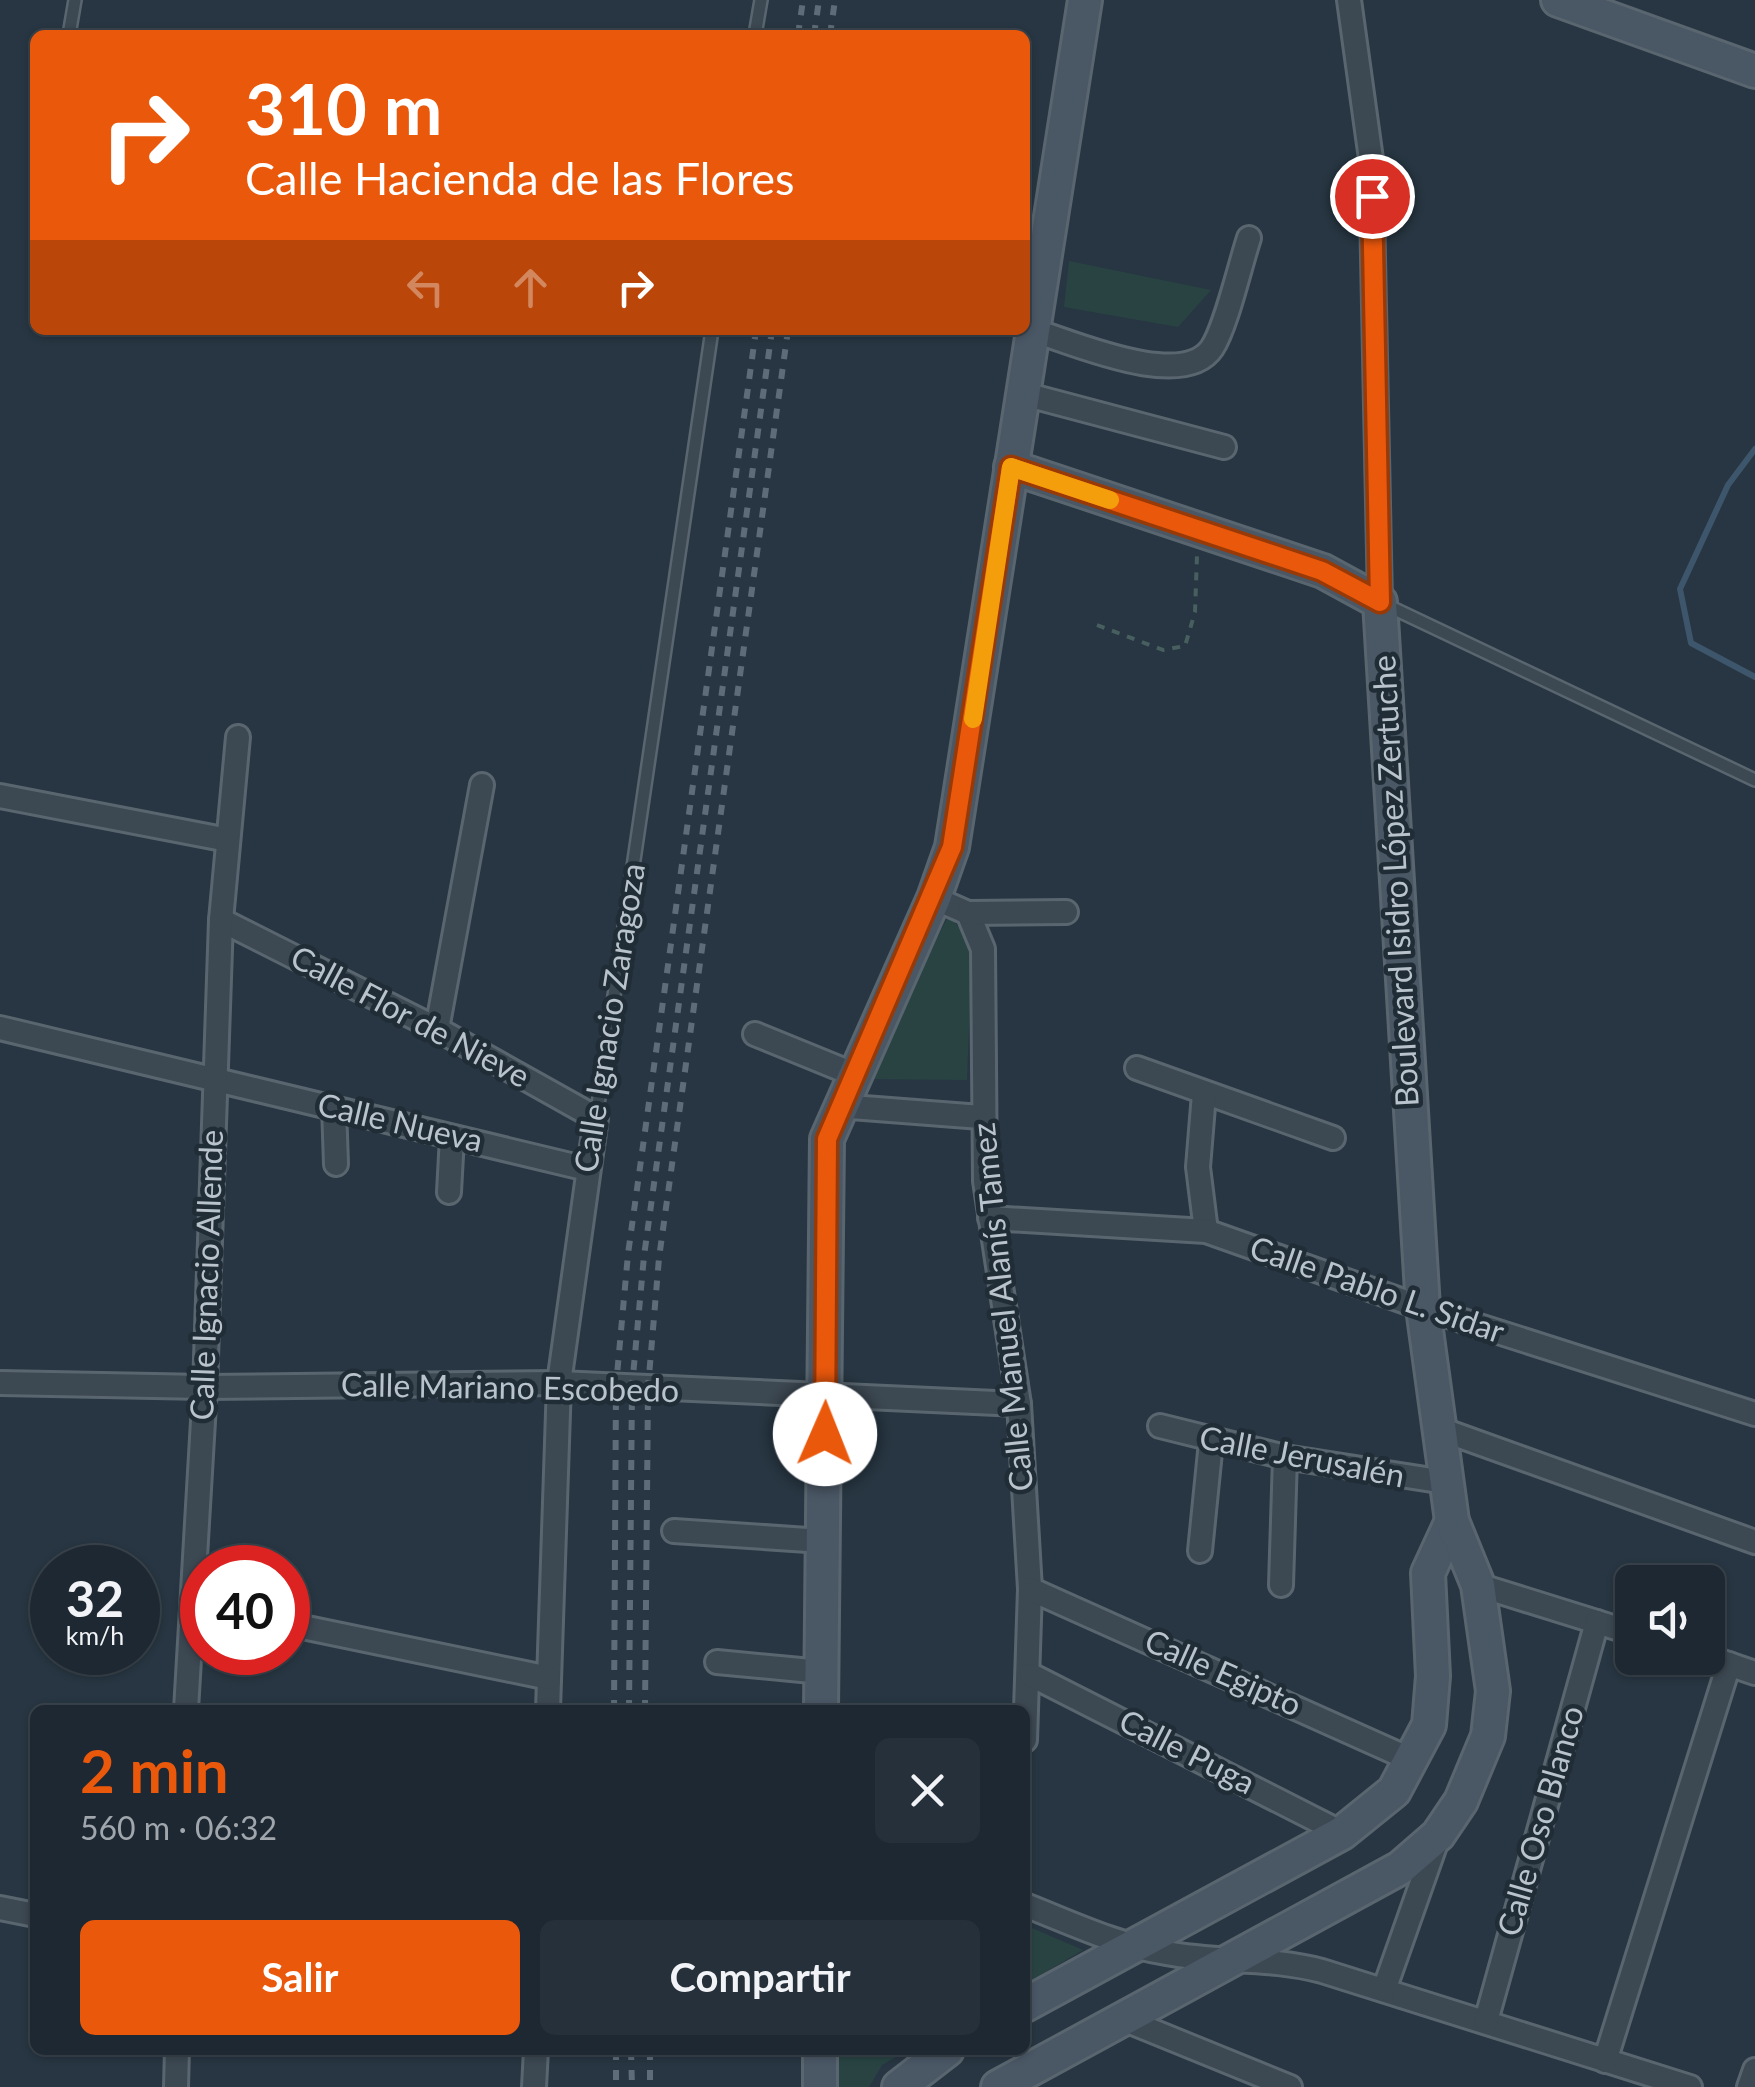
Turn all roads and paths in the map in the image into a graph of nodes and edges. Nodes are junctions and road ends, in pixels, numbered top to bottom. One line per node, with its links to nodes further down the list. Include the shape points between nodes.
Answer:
1 (75, 0): 6 (lane)
2 (760, 0): 7 (lane)
3 (1085, 0): 10 (street)
4 (1349, 0): 16 (street, Boulevard Isidro López Zertuche, via 1371,159)
5 (1558, 0): 8 (street)
6 (70, 30)
7 (757, 30)
8 (1755, 71)
9 (1250, 238): 10 (street, via 1212,349 1189,364 1163,367)
10 (1035, 331): 12 (street)
11 (711, 335): 36 (lane, Calle Ignacio Zaragoza)
12 (1024, 394): 13 (street); 14 (street)
13 (1224, 447)
14 (1011, 467): 15 (street); 23 (street, via 960,803)
15 (1198, 530): 16 (street, via 1322,571); 17 (path, via 1195,612 1185,646 1162,650)
16 (1380, 602): 19 (lane); 45 (street, Boulevard Isidro López Zertuche)
17 (1097, 625)
18 (238, 738): 22 (street, Calle Ignacio Allende)
19 (1755, 780)
20 (482, 785): 28 (street)
21 (0, 796): 22 (street)
22 (228, 840): 26 (street, Calle Ignacio Allende)
23 (934, 898): 25 (street); 31 (street)
24 (1066, 912): 25 (street)
25 (968, 913): 37 (street, Calle Manuel Alanís Tamez, via 982,948)
26 (222, 920): 28 (street, Calle Flor de Nieve); 32 (street, Calle Ignacio Allende)
27 (0, 1028): 32 (street, Calle Nueva)
28 (438, 1028): 36 (street, Calle Flor de Nieve)
29 (755, 1034): 31 (street)
30 (1137, 1068): 33 (street)
31 (853, 1074): 34 (street)
32 (214, 1080): 35 (street, Calle Nueva); 48 (street, Calle Ignacio Allende)
33 (1204, 1094): 39 (street); 44 (street, via 1198,1167)
34 (838, 1106): 37 (street); 49 (street, via 824,1172)
35 (334, 1107): 38 (street, Calle Nueva); 40 (street)
36 (596, 1118): 41 (street, Calle Ignacio Zaragoza)
37 (981, 1118): 43 (street, Calle Manuel Alanís Tamez)
38 (452, 1137): 41 (street, Calle Nueva); 42 (street)
39 (1333, 1138)
40 (336, 1164)
41 (587, 1169): 46 (street, Calle Ignacio Zaragoza)
42 (449, 1192)
43 (990, 1218): 44 (street, Calle Pablo L. Sidar); 50 (street, Calle Manuel Alanís Tamez)
44 (1206, 1231): 45 (street, Calle Pablo L. Sidar)
45 (1424, 1308): 51 (street, Calle Pablo L. Sidar); 53 (street, Boulevard Isidro López Zertuche)
46 (560, 1382): 48 (street, Calle Mariano Escobedo); 49 (street, Calle Mariano Escobedo); 76 (street, Calle Ignacio Zaragoza)
47 (0, 1383): 48 (street, Calle Mariano Escobedo)
48 (204, 1387): 61 (street, Calle Ignacio Allende)
49 (826, 1398): 50 (street, Calle Mariano Escobedo); 59 (street)
50 (1019, 1404): 65 (street, Calle Manuel Alanís Tamez)
51 (1755, 1414)
52 (1160, 1426): 54 (street, Calle Jerusalén)
53 (1440, 1429): 56 (street, Boulevard Isidro López Zertuche); 60 (street)
54 (1210, 1442): 55 (street, Calle Jerusalén); 62 (street)
55 (1285, 1456): 56 (street, Calle Jerusalén); 63 (street)
56 (1445, 1482): 57 (street, Boulevard Isidro López Zertuche)
57 (1452, 1521): 64 (street, Boulevard Isidro López Zertuche); 81 (street, via 1428,1573 1432,1704)
58 (674, 1531): 59 (street)
59 (823, 1541): 71 (street)
60 (1755, 1542)
61 (199, 1545)
62 (1200, 1552)
63 (1281, 1585)
64 (1478, 1585): 66 (street); 83 (street, Boulevard Isidro López Zertuche, via 1492,1713 1478,1766)
65 (1030, 1589): 74 (street, Calle Manuel Alanís Tamez); 81 (street, Calle Egipto)
66 (1597, 1622): 67 (street); 92 (street, Calle Oso Blanco)
67 (1615, 1628)
68 (310, 1629): 76 (street)
69 (717, 1662): 71 (street)
70 (1725, 1663): 72 (street)
71 (822, 1672): 79 (street)
72 (1755, 1673)
73 (190, 1675): 77 (street, Calle Ignacio Allende)
74 (1031, 1675): 80 (street, Calle Manuel Alanís Tamez); 82 (street, Calle Puga)
75 (1714, 1675): 97 (street)
76 (549, 1678): 78 (street, Calle Ignacio Zaragoza)
77 (187, 1705)
78 (548, 1705)
79 (821, 1705)
80 (1028, 1705)
81 (1414, 1760): 82 (street, via 1394,1792)
82 (1342, 1833): 87 (street)
83 (1438, 1835): 88 (street, Boulevard Isidro López Zertuche, via 1372,1885); 89 (street)
84 (1030, 1907): 87 (street)
85 (0, 1908): 86 (street)
86 (30, 1914)
87 (1130, 1946): 88 (street); 90 (street)
88 (1238, 1958): 89 (street, via 1295,1964); 91 (street, Boulevard Isidro López Zertuche)
89 (1384, 1990): 92 (street)
90 (1030, 2002)
91 (1123, 2019): 103 (street, Boulevard Isidro López Zertuche); 104 (street)
92 (1486, 2021): 97 (street)
93 (177, 2055): 99 (street)
94 (536, 2055): 100 (street)
95 (820, 2055): 101 (street)
96 (941, 2055): 102 (street)
97 (1606, 2060): 105 (street)
98 (1755, 2070): 106 (street)
99 (176, 2087)
100 (534, 2087)
101 (820, 2087)
102 (899, 2087)
103 (998, 2087)
104 (1290, 2087)
105 (1690, 2087)
106 (1749, 2087)

